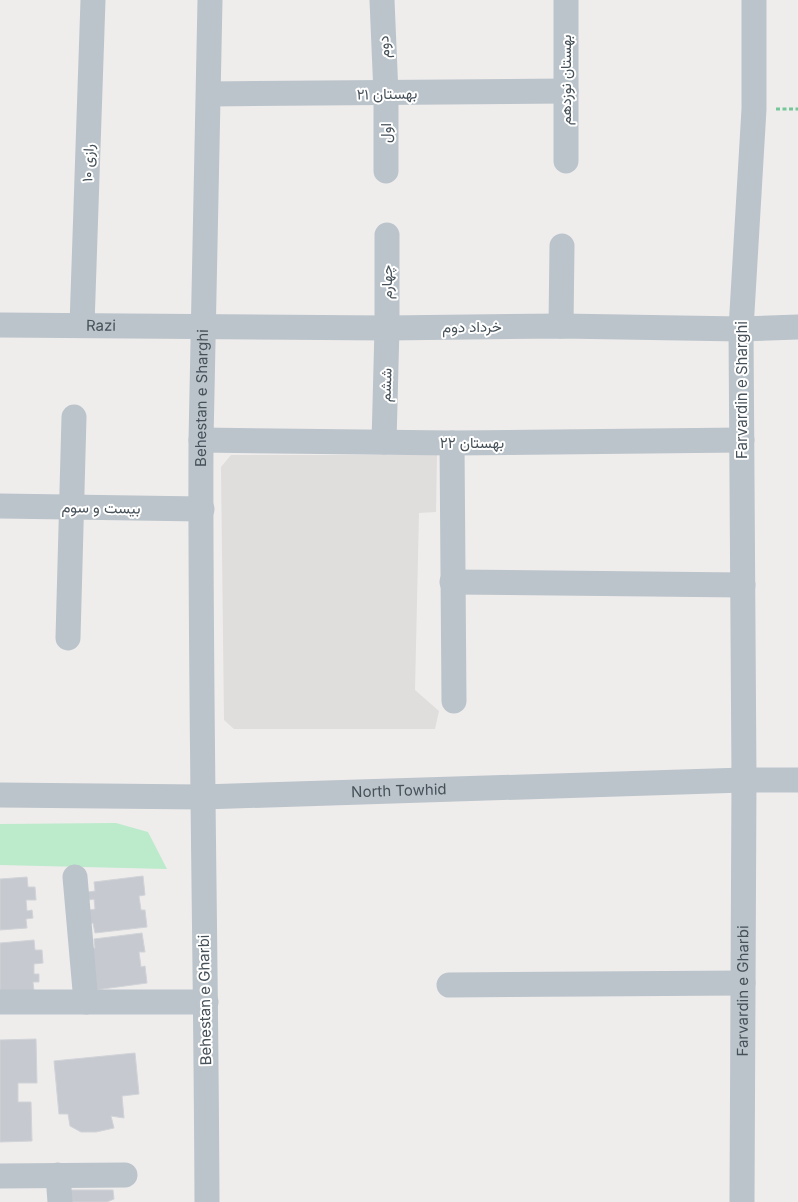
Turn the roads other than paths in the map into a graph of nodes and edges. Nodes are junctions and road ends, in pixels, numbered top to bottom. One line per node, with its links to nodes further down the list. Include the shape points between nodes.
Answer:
1 (93, 0): 14 (street, رازی ۱۰)
2 (210, 0): 7 (street, Behestan e Sharghi)
3 (382, 0): 8 (street, دوم)
4 (566, 0): 6 (street, بهستان نوزدهم)
5 (754, 0): 19 (street, Farvardin e Sharghi, via 754,109)
6 (566, 91): 8 (street, بهستان ۲۱); 9 (street, بهستان نوزدهم)
7 (209, 94): 8 (street, بهستان ۲۱); 16 (street, Behestan e Sharghi)
8 (386, 94): 10 (street, اول)
9 (566, 161)
10 (386, 172)
11 (387, 235): 18 (street, چهارم)
12 (562, 246): 15 (street)
13 (0, 325): 14 (street, Razi)
14 (82, 326): 16 (street, Razi)
15 (561, 326): 18 (street, خرداد دوم); 19 (street, خرداد دوم)
16 (204, 327): 18 (street, خرداد دوم); 21 (street, Behestan e Sharghi)
17 (798, 327): 19 (street, خرداد دوم)
18 (387, 328): 23 (street, ششم)
19 (741, 329): 22 (street, Farvardin e Sharghi)
20 (74, 417): 26 (street)
21 (201, 440): 23 (street, بهستان ۲۲); 27 (street, Behestan e Sharghi)
22 (742, 440): 24 (street, بهستان ۲۲); 29 (street, Farvardin e Sharghi)
23 (384, 442): 24 (street, بهستان ۲۲)
24 (452, 443): 28 (street)
25 (0, 506): 26 (street, بیست و سوم)
26 (72, 507): 27 (street, بیست و سوم); 30 (street)
27 (202, 509): 35 (street, Behestan e Sharghi)
28 (452, 582): 29 (street); 31 (street)
29 (743, 585): 32 (street, Farvardin e Sharghi)
30 (68, 638)
31 (454, 701)
32 (744, 780): 33 (street, North Towhid); 35 (street, North Towhid); 37 (street, Farvardin e Gharbi)
33 (798, 780)
34 (0, 795): 35 (street, North Towhid)
35 (202, 797): 41 (street, Behestan e Gharbi)
36 (75, 877): 40 (street)
37 (743, 983): 38 (street); 47 (street, Farvardin e Gharbi)
38 (449, 985)
39 (0, 1002): 40 (street)
40 (86, 1002): 41 (street)
41 (206, 1002): 46 (street, Behestan e Gharbi)
42 (126, 1175): 44 (street)
43 (0, 1176): 44 (street)
44 (58, 1176): 45 (street)
45 (60, 1202)
46 (207, 1202)
47 (742, 1202)

